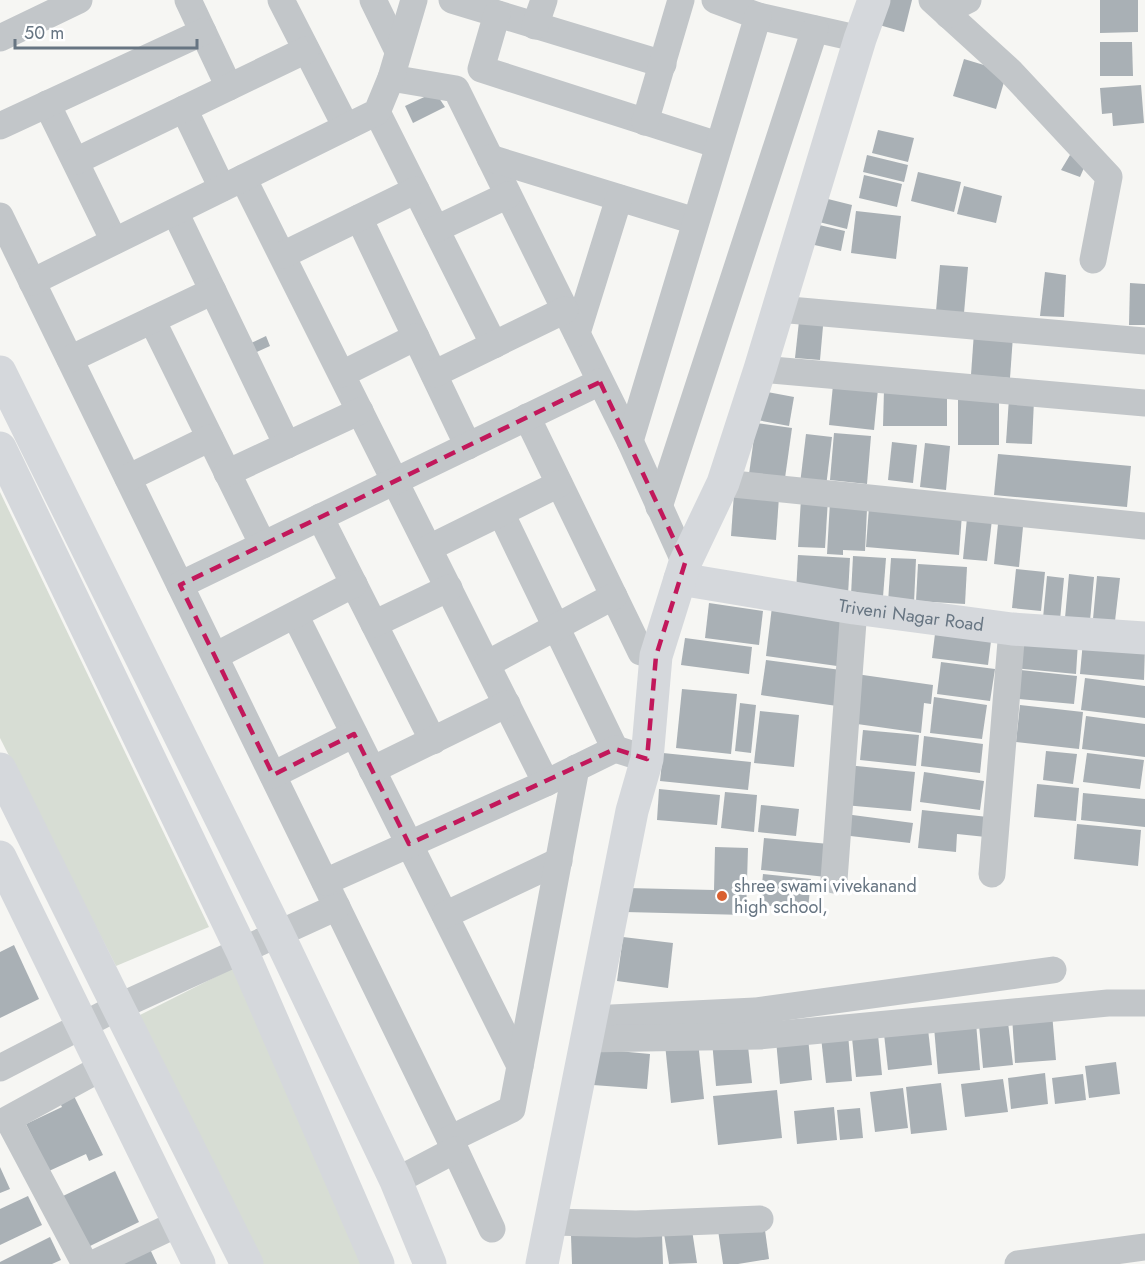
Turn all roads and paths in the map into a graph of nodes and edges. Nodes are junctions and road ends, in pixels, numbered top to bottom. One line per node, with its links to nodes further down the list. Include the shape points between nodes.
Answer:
1 (79, 0): 17 (street)
2 (188, 0): 16 (street)
3 (281, 0): 19 (street)
4 (373, 0): 20 (street)
5 (414, 0): 20 (street)
6 (452, 0): 12 (street)
7 (544, 0): 14 (street)
8 (681, 0): 21 (street)
9 (715, 0): 13 (street)
10 (874, 0): 18 (main road)
11 (949, 5): 44 (street, via 1110,177)
12 (497, 14): 14 (street); 27 (street, via 481,69)
13 (758, 16): 15 (street); 30 (street)
14 (535, 26): 21 (street)
15 (815, 29): 18 (street); 72 (street)
16 (203, 32): 23 (street); 24 (street)
17 (0, 38)
18 (860, 39): 47 (main road)
19 (306, 50): 23 (street); 29 (street)
20 (398, 51): 22 (street)
21 (663, 64): 27 (street)
22 (391, 78): 26 (street); 31 (street, via 456,89)
23 (229, 87): 25 (street)
24 (47, 104): 28 (street); 32 (street)
25 (184, 109): 32 (street); 33 (street)
26 (377, 112): 29 (street); 34 (street)
27 (645, 122): 30 (street)
28 (0, 126)
29 (346, 127): 33 (street)
30 (718, 145): 40 (street)
31 (490, 158): 35 (street); 36 (street)
32 (76, 161): 42 (street)
33 (233, 183): 37 (street); 43 (street)
34 (416, 190): 39 (street); 41 (street)
35 (508, 195): 41 (street); 49 (street)
36 (620, 198): 40 (street); 49 (street)
37 (175, 212): 42 (street); 46 (street)
38 (0, 216): 45 (street)
39 (359, 218): 43 (street); 50 (street)
40 (695, 221): 63 (street)
41 (436, 230): 52 (street)
42 (114, 241): 45 (street)
43 (283, 255): 56 (street)
44 (1093, 260)
45 (32, 282): 53 (street)
46 (213, 291): 48 (street); 64 (street)
47 (778, 309): 51 (street); 54 (main road)
48 (152, 321): 53 (street); 62 (street)
49 (571, 322): 52 (street); 58 (street)
50 (416, 337): 56 (street); 57 (street)
51 (1145, 341)
52 (494, 345): 57 (street)
53 (70, 359): 68 (street)
54 (760, 369): 59 (street); 70 (main road)
55 (0, 372): 110 (main road)
56 (342, 374): 60 (street)
57 (434, 374): 65 (street)
58 (600, 382): 61 (street); 63 (street)
59 (1145, 403)
60 (360, 411): 64 (street); 69 (street)
61 (527, 417): 65 (street); 71 (street)
62 (210, 438): 67 (street); 68 (street)
63 (630, 441): 72 (street)
64 (287, 445): 67 (street)
65 (468, 446): 69 (street)
66 (0, 448): 111 (main road)
67 (227, 473): 76 (street)
68 (128, 478): 79 (street)
69 (395, 481): 74 (street); 77 (street)
70 (723, 483): 75 (street); 78 (main road)
71 (559, 484): 73 (street); 82 (street)
72 (660, 507): 78 (street)
73 (501, 513): 77 (street); 86 (street)
74 (320, 517): 76 (street); 80 (street)
75 (1145, 526)
76 (263, 545): 79 (street)
77 (429, 548): 81 (street)
78 (683, 571): 83 (main road, Triveni Nagar Road); 90 (main road)
79 (180, 585): 89 (street)
80 (354, 585): 84 (street); 85 (street)
81 (448, 588): 85 (street); 91 (street)
82 (614, 596): 86 (street); 90 (street, via 641,652)
83 (854, 608): 87 (main road, Triveni Nagar Road); 106 (street)
84 (295, 615): 89 (street); 93 (street)
85 (374, 624): 94 (street)
86 (556, 627): 91 (street); 95 (street)
87 (1012, 629): 88 (main road, Triveni Nagar Road); 105 (street)
88 (1145, 638)
89 (215, 656): 100 (street)
90 (656, 656): 96 (main road)
91 (487, 664): 92 (street)
92 (507, 704): 94 (street); 101 (street)
93 (354, 734): 99 (street); 100 (street)
94 (433, 741): 99 (street)
95 (615, 749): 96 (street); 97 (street)
96 (647, 759): 116 (main road, via 632,811)
97 (576, 768): 101 (street); 104 (street)
98 (0, 769): 114 (main road)
99 (372, 770): 102 (street)
100 (273, 775): 107 (street)
101 (546, 783): 102 (street)
102 (409, 844): 107 (street); 109 (street)
103 (0, 857): 115 (main road)
104 (559, 861): 109 (street); 117 (street)
105 (992, 874)
106 (834, 880)
107 (325, 882): 108 (street)
108 (337, 907): 110 (street); 120 (street)
109 (445, 915): 117 (street)
110 (278, 934): 111 (street); 121 (main road)
111 (242, 951): 114 (street); 131 (main road)
112 (1053, 970): 116 (street, via 755,1011)
113 (1145, 1003): 116 (street, via 1108,1003 760,1036)
114 (117, 1008): 115 (street); 130 (main road)
115 (82, 1025): 118 (main road); 119 (street)
116 (589, 1029): 123 (main road)
117 (520, 1066): 120 (street, via 512,1109)
118 (103, 1067): 124 (main road); 127 (street, via 8,1119)
119 (0, 1068)
120 (453, 1145): 121 (street); 125 (street)
121 (396, 1181): 132 (main road)
122 (760, 1219): 123 (street, via 636,1224)
123 (551, 1222): 133 (main road)
124 (179, 1223): 128 (street); 129 (main road)
125 (492, 1229)
126 (1145, 1247): 134 (street)
127 (85, 1264)
128 (93, 1264)
129 (199, 1264)
130 (247, 1264)
131 (378, 1264)
132 (430, 1264)
133 (543, 1264)
134 (1018, 1264)

